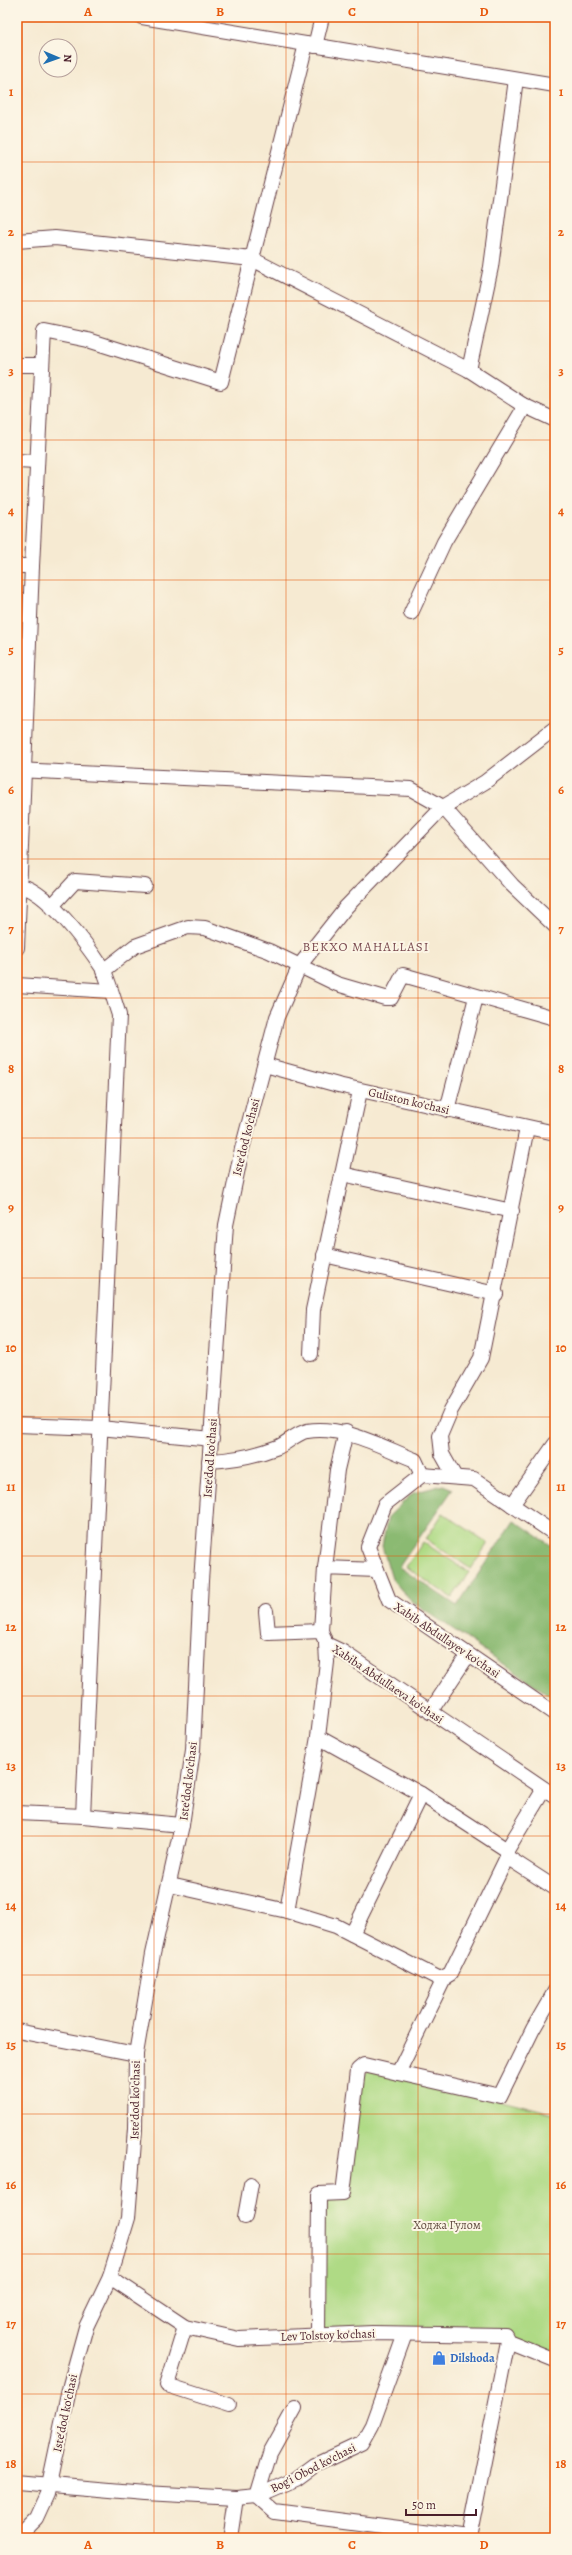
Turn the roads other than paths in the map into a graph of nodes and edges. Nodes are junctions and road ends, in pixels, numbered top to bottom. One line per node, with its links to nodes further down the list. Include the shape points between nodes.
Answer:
1 (142, 17): 3 (street)
2 (322, 17): 3 (street)
3 (311, 45): 4 (street); 7 (street)
4 (516, 78): 5 (street); 10 (street, via 491,267)
5 (555, 85)
6 (17, 241): 7 (street, via 55,238)
7 (252, 259): 9 (street, via 221,382 88,340 44,331); 10 (street)
8 (17, 365): 9 (street)
9 (41, 365): 14 (street)
10 (469, 370): 11 (street)
11 (523, 404): 12 (street); 17 (street, via 444,542)
12 (555, 420)
13 (17, 461): 14 (street)
14 (36, 462): 16 (street)
15 (17, 566): 16 (street)
16 (32, 566): 18 (street)
17 (411, 613)
18 (23, 664): 20 (street)
19 (555, 728): 21 (street, Iste'dod ko'chasi, via 485,782)
20 (21, 770): 21 (street, via 411,789); 22 (street)
21 (442, 807): 25 (street, via 512,885); 27 (street, Iste'dod ko'chasi, via 346,907)
22 (19, 886): 24 (street, via 40,895); 26 (street)
23 (145, 886): 24 (street, via 75,881)
24 (51, 907): 28 (street, via 75,932)
25 (555, 926)
26 (17, 948)
27 (300, 965): 28 (street, via 205,928 188,927 135,946); 31 (street, via 337,984 385,998 391,998 403,975); 33 (street, Iste'dod ko'chasi, via 277,1017)
28 (103, 970): 30 (street)
29 (17, 985): 30 (street)
30 (110, 992): 44 (street, via 119,1015)
31 (476, 997): 32 (street); 35 (street)
32 (551, 1017)
33 (265, 1065): 34 (street, Guliston ko'chasi); 46 (street, Iste'dod ko'chasi, via 226,1224)
34 (360, 1091): 35 (street, Guliston ko'chasi); 38 (street)
35 (447, 1110): 36 (street, Guliston ko'chasi)
36 (527, 1128): 37 (street, Guliston ko'chasi); 39 (street)
37 (555, 1133)
38 (342, 1174): 39 (street); 40 (street)
39 (512, 1211): 41 (street)
40 (324, 1255): 41 (street); 42 (street, via 313,1310)
41 (496, 1294): 50 (street, via 481,1358 451,1410 440,1436 442,1454)
42 (311, 1354)
43 (17, 1425): 44 (street)
44 (100, 1428): 46 (street); 65 (street)
45 (346, 1432): 48 (street, via 306,1431 278,1446 241,1459); 49 (street, via 415,1460); 53 (street, via 337,1470)
46 (212, 1439): 48 (street, Iste'dod ko'chasi)
47 (555, 1444): 51 (street)
48 (209, 1461): 66 (street, Iste'dod ko'chasi, via 193,1750)
49 (422, 1474): 50 (street); 54 (street, Xabib Abdullayev ko'chasi, via 386,1504 368,1548)
50 (455, 1477): 51 (street, via 474,1479)
51 (512, 1504): 52 (street)
52 (555, 1534)
53 (325, 1568): 54 (street); 56 (street)
54 (377, 1570): 58 (street, Xabib Abdullayev ko'chasi, via 389,1600)
55 (266, 1611): 56 (street, via 268,1633)
56 (321, 1631): 57 (street)
57 (326, 1644): 59 (street, Xabiba Abdullaeva ko'chasi, via 343,1652); 61 (street, Xabiba Abdullaeva ko'chasi, via 327,1662)
58 (468, 1655): 59 (street); 60 (street, Xabib Abdullayev ko'chasi)
59 (430, 1712): 62 (street, Xabiba Abdullaeva ko'chasi)
60 (555, 1714)
61 (318, 1737): 63 (street); 70 (street, Xabiba Abdullaeva ko'chasi)
62 (550, 1792): 67 (street)
63 (421, 1794): 67 (street); 71 (street)
64 (17, 1813): 65 (street)
65 (84, 1816): 66 (street)
66 (182, 1825): 68 (street, Iste'dod ko'chasi)
67 (507, 1854): 69 (street); 72 (street, via 450,1974)
68 (170, 1885): 70 (street); 75 (street, Iste'dod ko'chasi, via 153,1954)
69 (555, 1888)
70 (288, 1911): 71 (street, via 336,1926)
71 (352, 1934): 72 (street, via 435,1979)
72 (445, 1977): 76 (street)
73 (555, 1991): 76 (street, via 500,2096)
74 (17, 2031): 75 (street)
75 (136, 2054): 79 (street, Iste'dod ko'chasi, via 132,2190 128,2218)
76 (398, 2073): 82 (street, via 364,2065 358,2070 343,2193 319,2194)
77 (251, 2184): 78 (street)
78 (245, 2217)
79 (110, 2277): 80 (street, Lev Tolstoy ko'chasi); 88 (street, Iste'dod ko'chasi, via 86,2327 70,2385)
80 (185, 2327): 82 (street, Lev Tolstoy ko'chasi, via 239,2339); 85 (street, via 167,2385)
81 (399, 2334): 82 (street, Lev Tolstoy ko'chasi); 83 (street, Lev Tolstoy ko'chasi, via 505,2335); 89 (street, Bog'i Obod ko'chasi, via 400,2348 372,2425 362,2443 315,2465 296,2479)
82 (318, 2336)
83 (508, 2341): 84 (street, Lev Tolstoy ko'chasi); 92 (street)
84 (555, 2360)
85 (229, 2405)
86 (295, 2408): 89 (street, via 270,2453)
87 (17, 2482): 88 (street, Bog'i Obod ko'chasi)
88 (48, 2489): 90 (street, Bog'i Obod ko'chasi); 91 (street, Iste'dod ko'chasi, via 36,2518)
89 (257, 2496): 90 (street, Bog'i Obod ko'chasi); 92 (street, via 275,2512)
90 (236, 2498): 93 (street)
91 (17, 2537)
92 (469, 2537)
93 (230, 2538)

